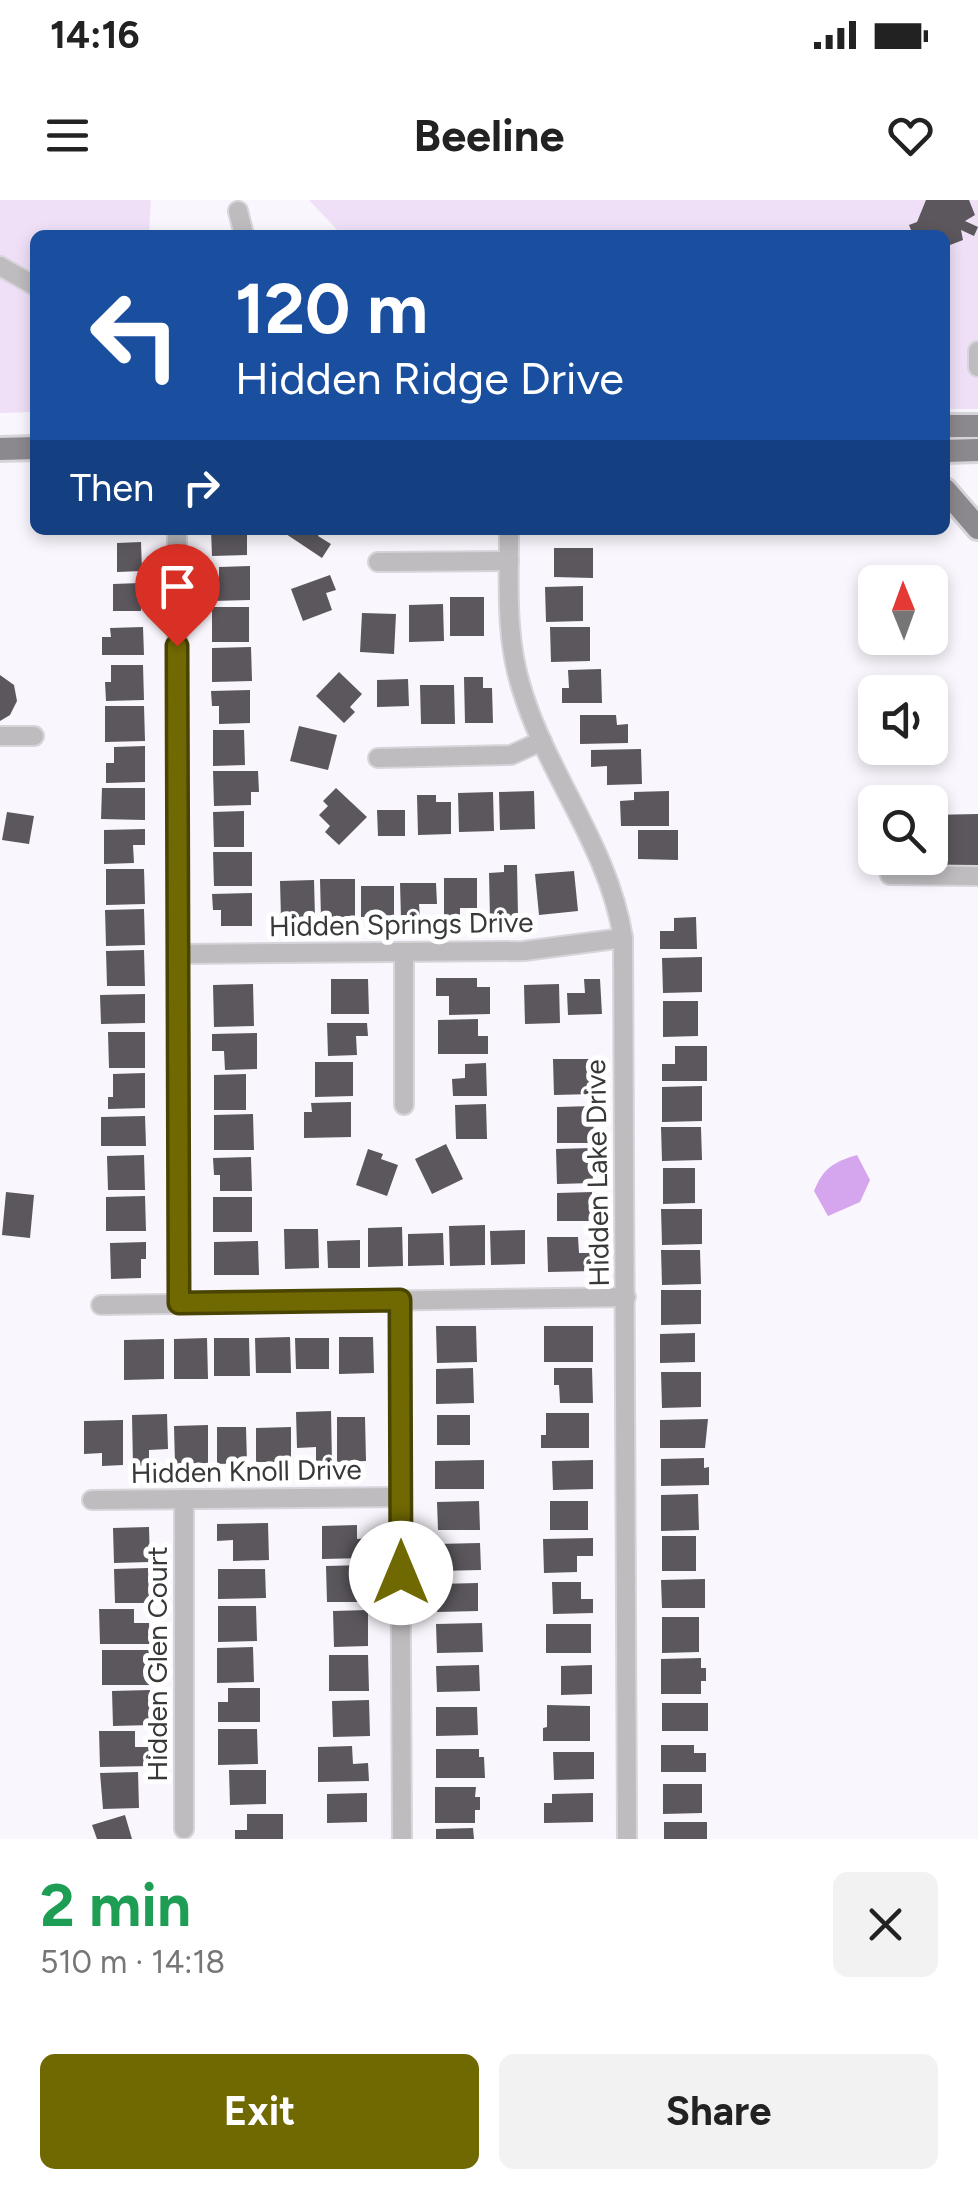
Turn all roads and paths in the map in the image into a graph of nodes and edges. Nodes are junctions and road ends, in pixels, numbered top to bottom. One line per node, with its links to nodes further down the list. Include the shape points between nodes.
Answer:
1 (238, 211): 2 (street)
2 (243, 230)
3 (0, 266): 4 (street)
4 (30, 283)
5 (978, 351): 6 (street)
6 (978, 367)
7 (950, 426): 8 (main road)
8 (978, 426)
9 (0, 448): 10 (main road)
10 (30, 448)
11 (978, 450): 12 (main road)
12 (950, 451)
13 (950, 496): 14 (main road)
14 (978, 528)
15 (176, 535): 27 (street)
16 (509, 535): 17 (street, Hidden Lake Drive)
17 (509, 561): 18 (street); 21 (street, Hidden Lake Drive, via 513,658)
18 (378, 562)
19 (0, 736): 20 (street)
20 (34, 736)
21 (542, 740): 22 (street, via 511,755); 25 (street, Hidden Lake Drive, via 606,869)
22 (378, 758)
23 (890, 875): 24 (street)
24 (978, 876)
25 (622, 938): 26 (street, Hidden Springs Drive, via 524,951); 29 (street, Hidden Lake Drive)
26 (404, 952): 27 (street, Hidden Springs Drive); 28 (street)
27 (179, 954): 31 (street)
28 (404, 1106)
29 (626, 1297): 30 (street); 38 (street, Hidden Lake Drive)
30 (400, 1300): 31 (street); 33 (street)
31 (179, 1303): 32 (street)
32 (101, 1305)
33 (401, 1497): 34 (street, Hidden Knoll Drive); 37 (street)
34 (184, 1499): 35 (street, Hidden Knoll Drive); 36 (street, Hidden Glen Court)
35 (92, 1500)
36 (184, 1829)
37 (402, 1839)
38 (627, 1839)

